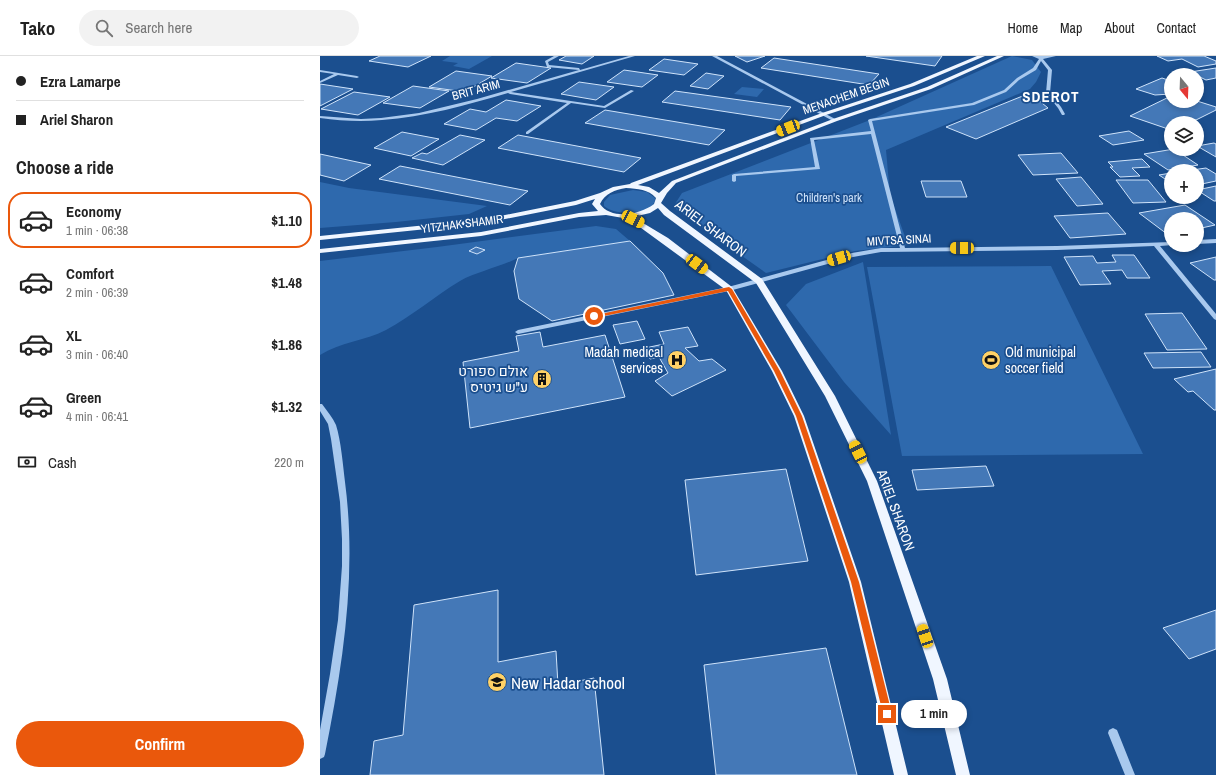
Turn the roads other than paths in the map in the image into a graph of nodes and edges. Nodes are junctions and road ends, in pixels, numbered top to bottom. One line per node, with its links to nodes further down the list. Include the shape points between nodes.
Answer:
1 (557, 56): 9 (street, via 546,62 548,66)
2 (633, 56): 9 (street, BRIT ARIM)
3 (714, 56): 17 (street)
4 (982, 56): 17 (main road, MENACHEM BEGIN, via 912,85)
5 (1001, 56): 20 (main road, MENACHEM BEGIN, via 929,88)
6 (1034, 56): 8 (street)
7 (1054, 56): 8 (street)
8 (1042, 57): 18 (street, via 1050,70 1048,93); 21 (street, via 1035,69 1018,79 1005,92 973,104 870,120)
9 (583, 70): 15 (street, BRIT ARIM)
10 (320, 71): 11 (street)
11 (338, 74): 12 (street); 13 (street)
12 (357, 77)
13 (320, 82)
14 (632, 91): 16 (street, via 605,107)
15 (508, 92): 16 (street); 19 (street, BRIT ARIM, via 404,118 358,121)
16 (569, 103): 22 (street)
17 (824, 114): 20 (street); 24 (main road, MENACHEM BEGIN, via 650,180)
18 (1063, 114)
19 (320, 117)
20 (835, 120): 26 (main road, MENACHEM BEGIN, via 674,182)
21 (873, 132): 23 (street, via 812,139 818,168 734,175); 34 (street)
22 (528, 133)
23 (734, 181)
24 (625, 186): 25 (main road, MENACHEM BEGIN); 26 (main road, ARIEL SHARON, via 648,188 658,194)
25 (601, 195): 27 (main road, via 596,204); 29 (main road, YITZHAK SHAMIR, via 576,203 485,221)
26 (659, 201): 28 (main road, via 645,212); 36 (main road, ARIEL SHARON, via 667,213)
27 (606, 213): 28 (main road, YITZHAK SHAMIR); 35 (main road, YITZHAK SHAMIR, via 579,215 481,234)
28 (625, 216): 37 (main road, via 665,240)
29 (320, 238)
30 (1216, 241): 31 (street)
31 (1204, 242)
32 (1164, 244): 33 (street, MIVTSA SINAI)
33 (1156, 245): 34 (street, MIVTSA SINAI); 38 (street)
34 (903, 249): 36 (street, MIVTSA SINAI, via 852,255)
35 (320, 251)
36 (759, 281): 37 (street, MIVTSA SINAI); 44 (main road, ARIEL SHARON, via 830,396 872,481 940,679)
37 (729, 289): 39 (street, MIVTSA SINAI); 43 (main road, via 777,371 799,416 824,486 857,589)
38 (1216, 318)
39 (518, 332)
40 (320, 406): 42 (street, via 332,424 335,439 346,538 344,592 334,680)
41 (1112, 732): 45 (street)
42 (320, 754)
43 (901, 775)
44 (963, 775)
45 (1130, 775)

